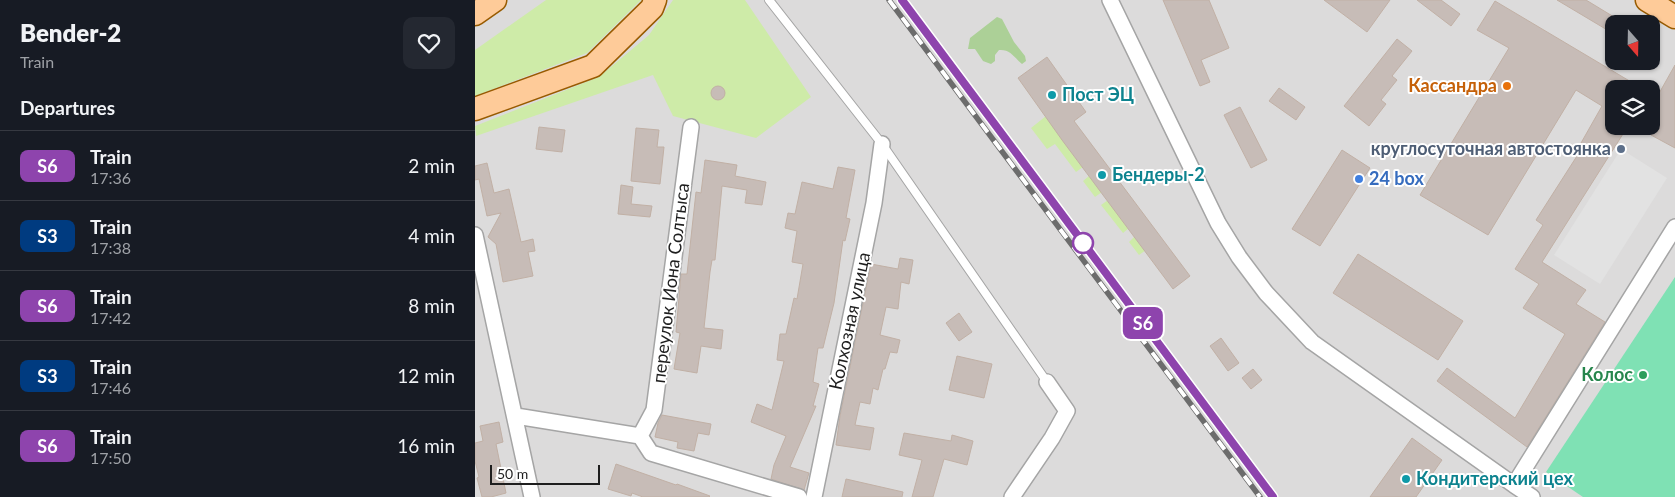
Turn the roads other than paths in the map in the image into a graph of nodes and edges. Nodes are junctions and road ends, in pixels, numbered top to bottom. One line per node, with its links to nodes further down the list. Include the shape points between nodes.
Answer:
1 (495, 0): 6 (main road)
2 (655, 0): 8 (main road, via 652,8 593,66)
3 (769, 0): 10 (lane)
4 (1110, 0): 16 (street, via 1218,223 1239,258 1266,292 1312,342)
5 (1647, 0): 7 (main road)
6 (475, 14)
7 (1675, 17)
8 (475, 109)
9 (691, 127): 15 (street, переулок Иона Солтыса, via 654,410)
10 (882, 144): 13 (lane); 19 (street, Колхозная улица, via 874,203)
11 (1675, 227): 16 (street)
12 (475, 235): 14 (street)
13 (1047, 382): 20 (street, via 1067,411 1053,438)
14 (516, 416): 15 (street); 17 (street)
15 (640, 436): 18 (street, via 651,453)
16 (1514, 485): 21 (street)
17 (532, 497)
18 (799, 497)
19 (813, 497)
20 (1012, 497)
21 (1532, 497)

